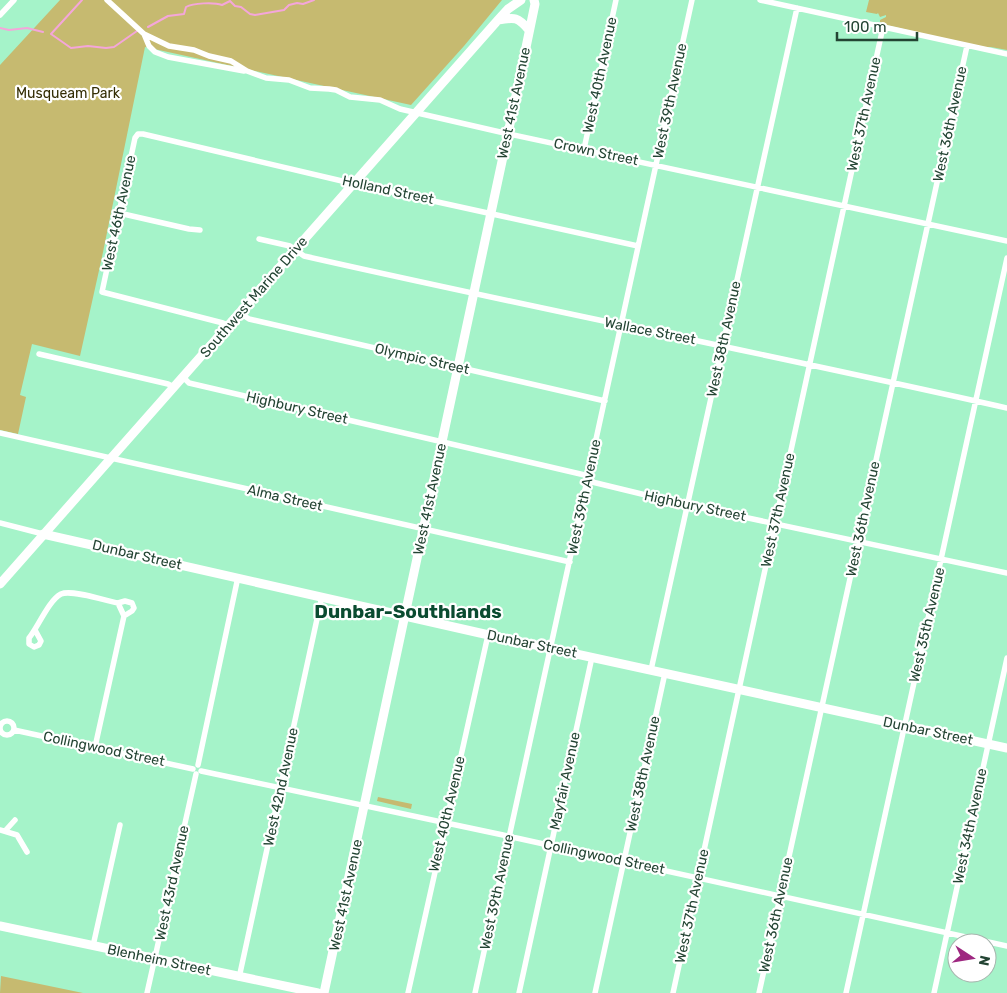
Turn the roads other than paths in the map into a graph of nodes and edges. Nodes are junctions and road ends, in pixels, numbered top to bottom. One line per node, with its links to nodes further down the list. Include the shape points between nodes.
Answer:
1 (14, 0): 11 (street)
2 (107, 0): 15 (street, Crown Street)
3 (513, 0): 10 (main road, Southwest Marine Drive)
4 (521, 0): 10 (main road, Southwest Marine Drive)
5 (616, 0): 22 (street, West 40th Avenue)
6 (692, 0): 23 (street, West 39th Avenue)
7 (760, 0): 9 (street)
8 (536, 2): 14 (main road, West 41st Avenue)
9 (797, 8): 13 (street); 25 (street, West 38th Avenue)
10 (508, 9): 12 (main road, Southwest Marine Drive)
11 (0, 15)
12 (498, 20): 14 (main road, via 517,18); 19 (main road, Southwest Marine Drive)
13 (883, 27): 16 (street); 26 (street, West 37th Avenue)
14 (529, 30): 21 (main road, West 41st Avenue)
15 (144, 34): 18 (street, Crown Street, via 170,46 231,61); 18 (street, Crown Street, via 155,52 168,57)
16 (967, 46): 17 (street); 29 (street, West 36th Avenue)
17 (1007, 54)
18 (247, 71): 19 (street, Crown Street, via 266,78 290,80 310,88 336,90 350,97 380,100)
19 (416, 113): 21 (street, Crown Street); 24 (main road, Southwest Marine Drive)
20 (138, 134): 24 (street, Holland Street); 27 (street, West 46th Avenue)
21 (508, 134): 22 (street, Crown Street); 28 (main road, West 41st Avenue)
22 (584, 149): 23 (street, Crown Street)
23 (656, 165): 25 (street, Crown Street); 33 (street, West 39th Avenue)
24 (353, 183): 28 (street, Holland Street); 34 (main road, Southwest Marine Drive)
25 (758, 187): 26 (street, Crown Street); 40 (street, West 38th Avenue)
26 (844, 206): 29 (street, Crown Street); 42 (street, West 37th Avenue)
27 (119, 213): 30 (street); 38 (street, West 46th Avenue, via 102,292)
28 (491, 213): 33 (street, Holland Street); 36 (main road, West 41st Avenue)
29 (928, 224): 32 (street, Crown Street); 45 (street, West 36th Avenue)
30 (200, 230)
31 (259, 239): 34 (street, Wallace Street)
32 (1007, 241)
33 (638, 246): 39 (street, West 39th Avenue)
34 (296, 250): 36 (street, Wallace Street, via 304,256); 37 (main road, Southwest Marine Drive)
35 (1007, 258): 48 (street, West 35th Avenue)
36 (473, 294): 39 (street, Wallace Street); 43 (main road, West 41st Avenue)
37 (240, 313): 38 (main road, Southwest Marine Drive); 43 (street, Olympic Street, via 249,319)
38 (228, 325): 44 (main road, Southwest Marine Drive)
39 (622, 325): 40 (street, Wallace Street); 47 (street, West 39th Avenue)
40 (722, 345): 42 (street, Wallace Street); 54 (street, West 38th Avenue)
41 (39, 354): 46 (street)
42 (810, 364): 45 (street, Wallace Street); 55 (street, West 37th Avenue)
43 (458, 367): 47 (street, Olympic Street); 51 (main road, West 41st Avenue)
44 (183, 377): 46 (main road, Southwest Marine Drive); 51 (street, Highbury Street, via 189,383)
45 (893, 382): 48 (street, Wallace Street); 59 (street, West 36th Avenue)
46 (174, 387): 52 (main road, Southwest Marine Drive)
47 (605, 401): 53 (street, West 39th Avenue)
48 (976, 401): 49 (street, Wallace Street); 60 (street, West 35th Avenue)
49 (1007, 408)
50 (0, 433): 52 (street, Alma Street)
51 (442, 441): 53 (street, Highbury Street); 57 (main road, West 41st Avenue)
52 (110, 458): 57 (street, Alma Street); 58 (main road, Southwest Marine Drive)
53 (588, 478): 54 (street, Highbury Street); 61 (street, West 39th Avenue)
54 (687, 505): 55 (street, Highbury Street); 74 (street, West 38th Avenue)
55 (775, 523): 59 (street, Highbury Street); 76 (street, West 37th Avenue)
56 (0, 525): 58 (street, Dunbar Street)
57 (423, 530): 61 (street, Alma Street); 68 (main road, West 41st Avenue)
58 (43, 534): 63 (main road, Dunbar Street); 64 (main road, Southwest Marine Drive)
59 (858, 541): 60 (street, Highbury Street); 77 (street, West 36th Avenue)
60 (942, 559): 62 (street, Highbury Street); 78 (street, West 35th Avenue)
61 (570, 562): 71 (street, West 39th Avenue)
62 (1007, 573)
63 (238, 577): 65 (main road, Dunbar Street); 83 (street, West 43rd Avenue)
64 (0, 584)
65 (322, 596): 68 (main road, Dunbar Street); 84 (street, West 42nd Avenue)
66 (118, 604): 67 (street); 67 (street, via 132,603 134,608); 69 (street, via 70,592 61,594)
67 (124, 616): 81 (street)
68 (405, 616): 70 (main road, Dunbar Street); 85 (main road, West 41st Avenue)
69 (35, 630)
70 (488, 634): 71 (main road, Dunbar Street); 87 (street, West 40th Avenue)
71 (551, 648): 72 (main road, Dunbar Street); 90 (street, West 39th Avenue)
72 (592, 657): 74 (main road, Dunbar Street); 91 (street, Mayfair Avenue)
73 (1007, 658): 80 (street, West 34th Avenue)
74 (651, 670): 75 (main road, Dunbar Street)
75 (665, 673): 76 (main road, Dunbar Street); 93 (street, West 38th Avenue)
76 (739, 689): 77 (main road, Dunbar Street); 94 (street, West 37th Avenue)
77 (822, 707): 78 (main road, Dunbar Street); 95 (street, West 36th Avenue)
78 (904, 726): 80 (main road, Dunbar Street); 96 (street, West 35th Avenue)
79 (14, 730): 81 (street, Collingwood Street)
80 (988, 744): 82 (main road, Dunbar Street); 98 (street, West 34th Avenue)
81 (95, 747): 83 (street, Collingwood Street)
82 (1007, 748)
83 (197, 770): 84 (street, Collingwood Street); 101 (street, West 43rd Avenue)
84 (280, 788): 85 (street, Collingwood Street); 102 (street, West 42nd Avenue)
85 (365, 806): 87 (street, Collingwood Street); 105 (main road, West 41st Avenue)
86 (15, 820): 89 (street)
87 (445, 822): 90 (street, Collingwood Street); 106 (street, West 40th Avenue)
88 (120, 825): 99 (street)
89 (2, 831): 92 (street, via 17,835)
90 (510, 836): 91 (street, Collingwood Street); 107 (street, West 39th Avenue)
91 (551, 846): 93 (street, Collingwood Street); 108 (street, Mayfair Avenue)
92 (28, 852)
93 (624, 862): 94 (street, Collingwood Street); 109 (street, West 38th Avenue)
94 (698, 878): 95 (street, Collingwood Street); 110 (street, West 37th Avenue)
95 (780, 896): 96 (street, Collingwood Street); 111 (street, West 36th Avenue)
96 (863, 915): 98 (street, Collingwood Street); 112 (street, West 35th Avenue)
97 (0, 926): 99 (main road, Blenheim Street)
98 (947, 932): 100 (street, Collingwood Street); 113 (street, West 34th Avenue)
99 (93, 946): 101 (main road, Blenheim Street)
100 (1007, 946)
101 (156, 960): 102 (main road, Blenheim Street); 103 (street, West 43rd Avenue)
102 (239, 978): 104 (main road, Blenheim Street)
103 (148, 993)
104 (318, 993)
105 (324, 993)
106 (408, 993)
107 (475, 993)
108 (519, 993)
109 (595, 993)
110 (673, 993)
111 (760, 993)
112 (846, 993)
113 (934, 993)

